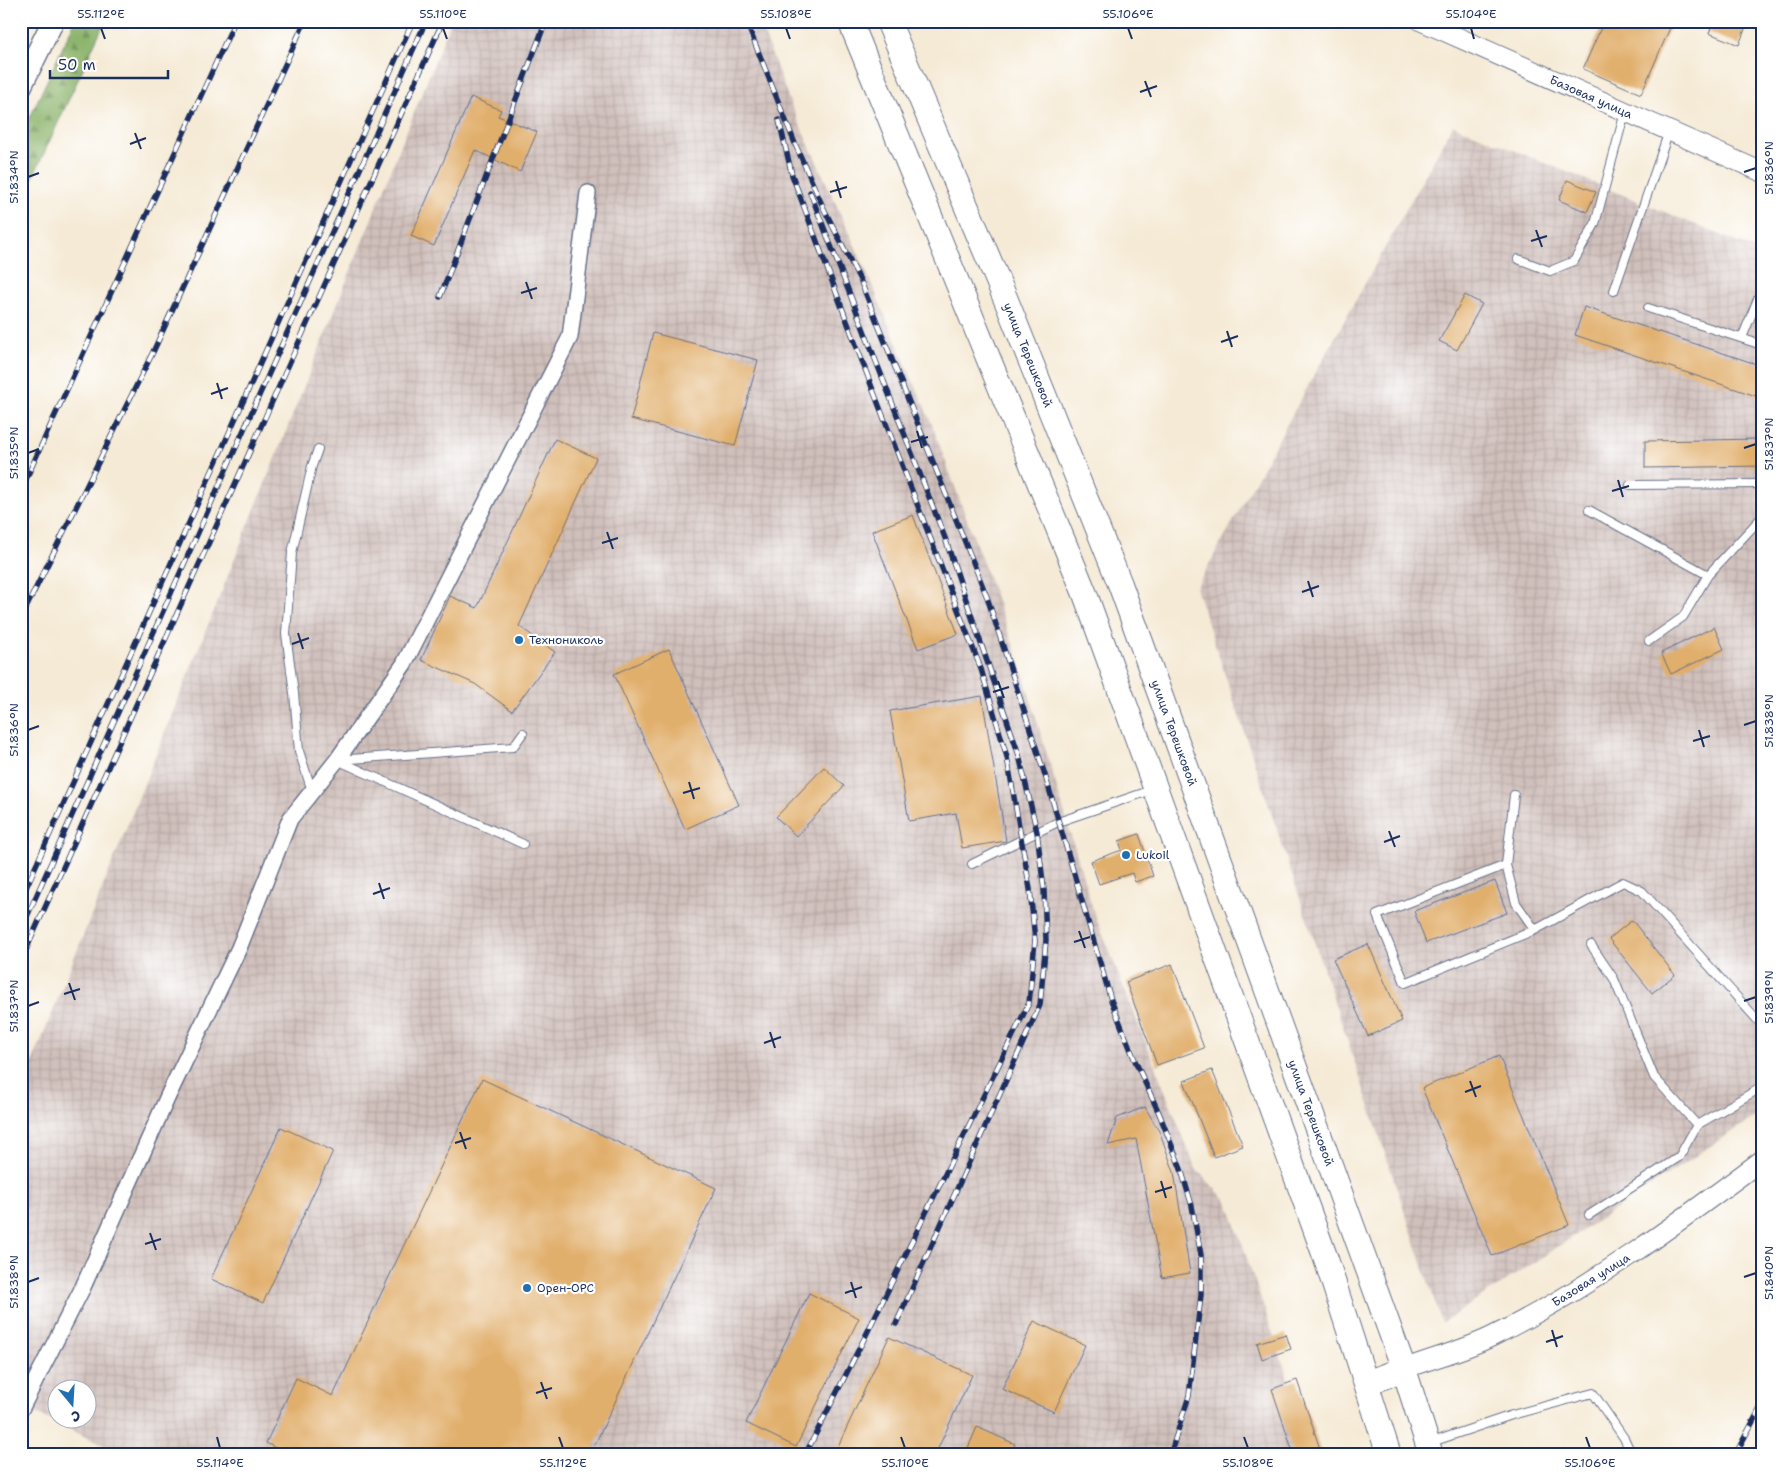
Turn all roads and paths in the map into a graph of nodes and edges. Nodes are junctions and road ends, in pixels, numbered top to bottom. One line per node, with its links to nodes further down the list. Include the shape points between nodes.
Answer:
1 (53, 21): 5 (main road)
2 (850, 21): 26 (main road, via 1086,594)
3 (888, 21): 25 (main road, улица Терешковой, via 988,257 1120,584)
4 (1431, 23): 6 (street, Базовая улица)
5 (21, 86)
6 (1625, 112): 7 (street, Базовая улица); 10 (lane, via 1595,224 1574,262 1550,271)
7 (1669, 131): 8 (street, Базовая улица); 12 (lane)
8 (1762, 172)
9 (588, 194): 24 (street, via 570,337 404,664)
10 (1518, 258)
11 (1762, 289): 14 (lane)
12 (1614, 291)
13 (1648, 308): 14 (lane)
14 (1742, 338): 15 (lane)
15 (1762, 345)
16 (318, 449): 27 (lane, via 292,554 286,634 299,751)
17 (1762, 484): 18 (lane)
18 (1630, 485)
19 (1588, 510): 21 (lane)
20 (1762, 517): 21 (lane)
21 (1708, 575): 22 (lane, via 1683,617)
22 (1649, 641)
23 (523, 734): 24 (lane, via 513,747)
24 (337, 760): 27 (street); 29 (lane)
25 (1189, 776): 26 (main road); 39 (main road, улица Терешковой)
26 (1156, 788): 30 (lane, via 1058,822); 40 (main road)
27 (312, 791): 41 (street, via 290,819 239,948 168,1096 83,1287)
28 (1514, 795): 31 (lane)
29 (522, 844)
30 (972, 864)
31 (1506, 865): 32 (lane, via 1516,903); 32 (lane, via 1377,915 1404,983)
32 (1536, 930): 34 (lane, via 1623,882 1642,891)
33 (1590, 945): 36 (lane, via 1614,979 1654,1078)
34 (1762, 1025)
35 (1762, 1087): 36 (lane)
36 (1697, 1125): 38 (lane, via 1679,1157)
37 (1762, 1160): 39 (street, Базовая улица, via 1658,1237 1575,1292 1491,1337)
38 (1589, 1215)
39 (1404, 1369): 40 (main road); 42 (main road, улица Терешковой)
40 (1367, 1383): 43 (main road)
41 (21, 1409)
42 (1429, 1449): 44 (lane, via 1512,1415 1593,1393)
43 (1389, 1455)
44 (1632, 1455)

